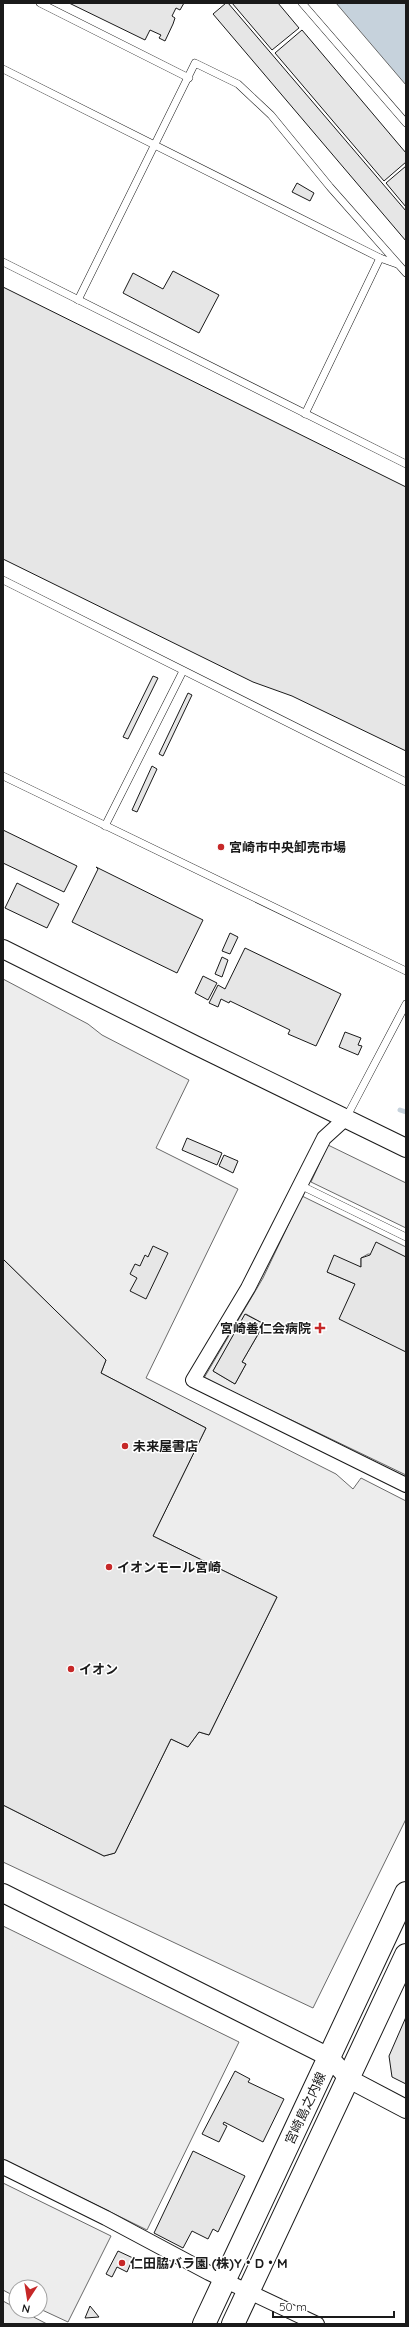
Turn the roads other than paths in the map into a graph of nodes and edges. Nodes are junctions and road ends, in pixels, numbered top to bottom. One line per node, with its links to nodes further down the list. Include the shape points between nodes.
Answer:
1 (40, 3): 4 (lane)
2 (302, 3): 5 (lane)
3 (3, 69): 6 (lane)
4 (188, 78): 6 (lane); 9 (lane, via 195,63 238,84 271,115)
5 (406, 123)
6 (155, 145): 7 (lane); 11 (lane)
7 (380, 258): 9 (lane); 12 (lane)
8 (3, 262): 11 (lane)
9 (398, 264): 10 (lane)
10 (406, 273)
11 (78, 300): 12 (lane)
12 (305, 414): 13 (lane)
13 (406, 464)
14 (3, 580): 15 (lane)
15 (183, 671): 17 (lane); 18 (lane)
16 (3, 776): 18 (lane)
17 (406, 782)
18 (105, 826): 20 (lane)
19 (3, 949): 22 (street, via 195,1046)
20 (406, 972)
21 (406, 1004): 22 (lane)
22 (346, 1118): 23 (street); 24 (street, via 324,1138)
23 (406, 1148)
24 (300, 1185): 25 (lane); 26 (street, via 248,1288 193,1380)
25 (406, 1237)
26 (406, 1485)
27 (3, 1893): 30 (street)
28 (406, 1893): 30 (main road, 宮崎島之内線)
29 (406, 1955): 31 (main road, 宮崎島之内線)
30 (329, 2057): 31 (street); 34 (main road, 宮崎島之内線)
31 (349, 2079): 32 (street); 35 (main road, 宮崎島之内線)
32 (406, 2109)
33 (3, 2167): 34 (street)
34 (224, 2280): 35 (street); 36 (main road, 宮崎島之内線)
35 (248, 2290): 37 (main road, 宮崎島之内線); 38 (street)
36 (204, 2324)
37 (233, 2324)
38 (317, 2324)

